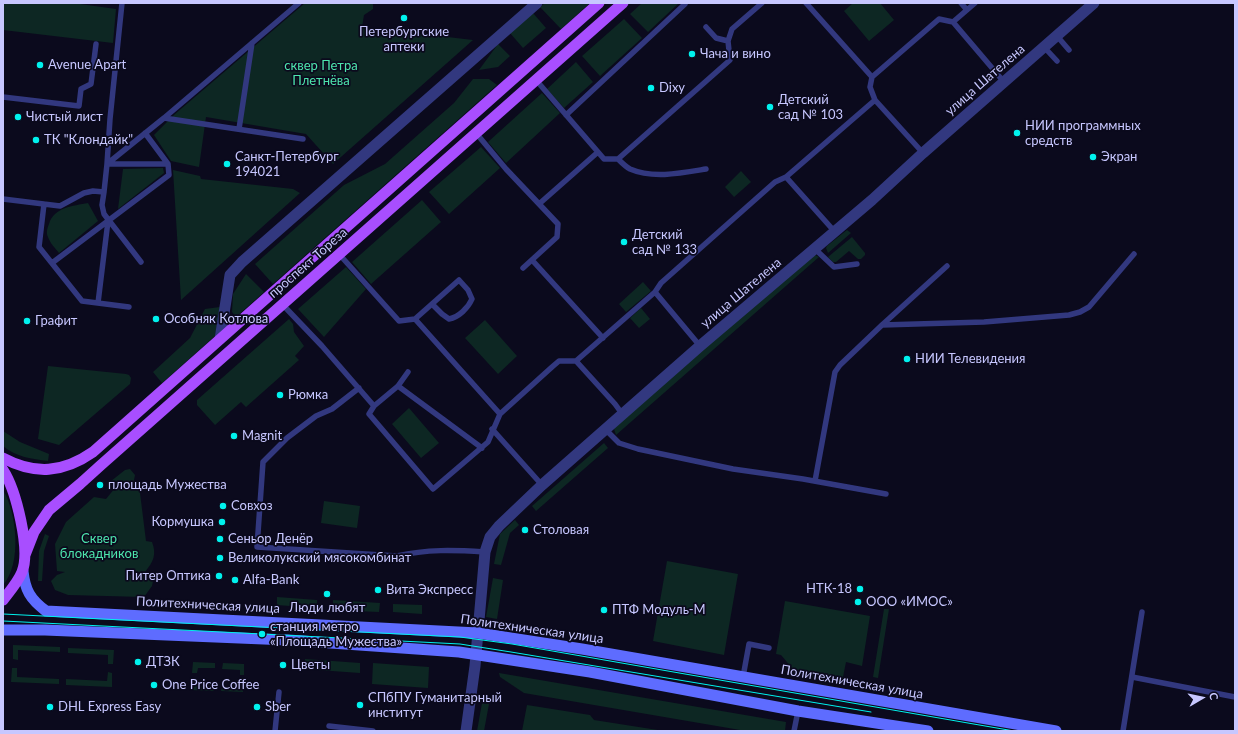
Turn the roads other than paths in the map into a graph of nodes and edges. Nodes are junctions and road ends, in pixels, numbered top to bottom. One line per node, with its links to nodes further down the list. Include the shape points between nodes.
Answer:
1 (122, 3): 36 (lane)
2 (299, 3): 17 (lane)
3 (537, 3): 63 (street, via 242,262 230,275)
4 (599, 3): 63 (main road, проспект Тореза)
5 (623, 3): 23 (main road, проспект Тореза)
6 (762, 3): 16 (lane, via 732,29)
7 (806, 3): 22 (lane)
8 (961, 3): 12 (lane)
9 (975, 3): 12 (lane)
10 (1094, 3): 15 (street, улица Шателена)
11 (685, 4): 27 (lane)
12 (967, 10): 13 (lane)
13 (953, 22): 22 (lane, via 939,19); 24 (lane)
14 (706, 27): 16 (lane, via 716,38)
15 (1057, 36): 19 (street, улица Шателена); 20 (lane)
16 (728, 41): 35 (lane, via 730,60)
17 (252, 43): 28 (lane); 29 (lane)
18 (96, 44): 25 (lane, via 91,84 81,89 79,106)
19 (1044, 47): 21 (lane); 24 (street, улица Шателена)
20 (1069, 50)
21 (1057, 60)
22 (872, 77): 26 (lane, via 870,87)
23 (536, 80): 27 (lane); 31 (main road, проспект Тореза)
24 (1004, 82): 34 (street, улица Шателена)
25 (3, 97)
26 (875, 100): 34 (lane); 39 (lane)
27 (566, 115): 33 (lane)
28 (164, 118): 29 (lane); 30 (lane)
29 (239, 129): 32 (lane)
30 (145, 133): 36 (lane); 37 (lane)
31 (476, 133): 43 (lane); 47 (main road, проспект Тореза)
32 (303, 139)
33 (598, 152): 35 (lane, via 604,159); 43 (lane)
34 (923, 153): 45 (street, улица Шателена)
35 (618, 159): 38 (lane, via 629,168 650,174)
36 (107, 164): 37 (lane); 40 (lane)
37 (168, 164): 44 (lane, via 169,175)
38 (706, 169)
39 (786, 177): 45 (lane); 55 (lane, via 775,182 661,283)
40 (104, 192): 42 (lane, via 84,193 60,206); 44 (lane, via 102,205)
41 (3, 199): 42 (lane)
42 (44, 204): 51 (lane, via 39,247)
43 (539, 204): 49 (lane, via 558,224 557,237)
44 (108, 221): 50 (lane); 51 (lane); 56 (lane)
45 (835, 232): 46 (street, улица Шателена)
46 (815, 249): 52 (lane, via 834,267); 64 (street, улица Шателена)
47 (339, 254): 57 (main road, проспект Тореза); 60 (lane, via 399,321)
48 (1134, 254): 61 (lane, via 1089,307 1080,312 984,322)
49 (532, 260): 54 (lane); 62 (lane)
50 (141, 262)
51 (52, 263): 56 (lane, via 82,301)
52 (857, 264)
53 (947, 266): 61 (lane)
54 (523, 268)
55 (655, 292): 62 (lane); 64 (lane)
56 (98, 303): 59 (lane)
57 (282, 304): 68 (lane); 81 (main road, проспект Тореза, via 49,510 34,532)
58 (432, 304): 58 (lane, via 459,280 472,299 469,306 449,319); 60 (lane)
59 (129, 307)
60 (415, 319): 70 (lane)
61 (882, 325): 77 (lane, via 840,365 836,372)
62 (603, 338): 65 (lane)
63 (220, 339): 75 (main road, проспект Тореза, via 83,459 68,466 30,469)
64 (700, 346): 71 (street, улица Шателена)
65 (576, 360): 70 (lane, via 559,361); 71 (lane)
66 (408, 372): 67 (lane)
67 (398, 386): 69 (lane); 74 (lane)
68 (359, 388): 69 (lane); 80 (lane, via 287,438 263,462 257,547 397,556 452,549)
69 (374, 406): 74 (lane, via 368,414 433,488)
70 (500, 414): 72 (lane)
71 (623, 415): 73 (street, улица Шателена)
72 (492, 429): 74 (lane, via 488,442); 78 (lane)
73 (606, 430): 77 (lane, via 618,443 638,449 733,469); 78 (street, улица Шателена)
74 (482, 448)
75 (3, 458)
76 (3, 470): 81 (main road, via 13,490)
77 (815, 482): 79 (lane)
78 (542, 485): 80 (street, улица Шателена, via 499,526 490,537)
79 (886, 494)
80 (485, 552): 86 (street, улица Шателена)
81 (25, 555): 82 (main road)
82 (23, 571): 83 (main road); 86 (main road, Политехническая улица, via 24,584 31,597 46,611)
83 (3, 600)
84 (1142, 612): 90 (lane)
85 (3, 630): 88 (main road, via 288,640)
86 (478, 638): 88 (street, улица Шателена); 89 (main road, Политехническая улица, via 582,649)
87 (769, 648): 89 (lane, via 749,644)
88 (476, 655): 93 (main road, via 590,672); 97 (street, улица Шателена)
89 (743, 677): 100 (main road, Политехническая улица)
90 (1132, 677): 92 (lane); 101 (lane)
91 (279, 692): 95 (lane)
92 (1235, 697)
93 (798, 711): 98 (lane); 99 (main road)
94 (329, 726): 96 (lane)
95 (275, 731)
96 (373, 731)
97 (466, 731)
98 (794, 731)
99 (928, 731)
100 (1056, 731)
101 (1123, 731)

